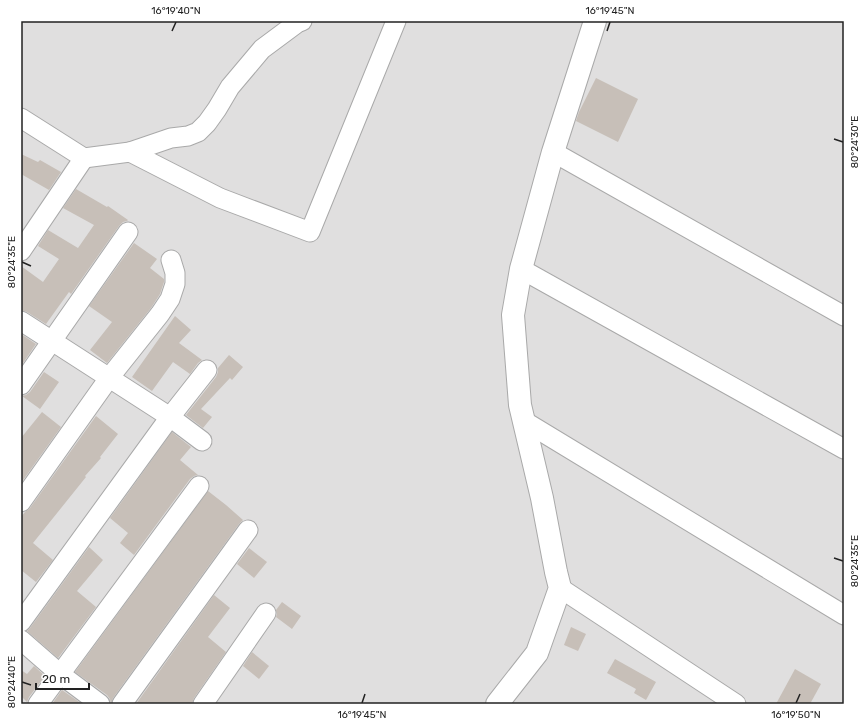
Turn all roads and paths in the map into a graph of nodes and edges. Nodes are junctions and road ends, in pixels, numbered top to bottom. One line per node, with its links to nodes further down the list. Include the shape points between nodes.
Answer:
1 (302, 21): 5 (street, via 262,49 230,87 217,109 198,132)
2 (396, 21): 5 (street, via 310,232 220,198)
3 (595, 21): 6 (street)
4 (21, 118): 7 (street)
5 (130, 152): 7 (street)
6 (553, 152): 11 (street); 12 (street)
7 (84, 158): 9 (street)
8 (128, 232): 14 (street)
9 (21, 251)
10 (171, 260): 16 (street, via 175,284 170,299)
11 (521, 268): 19 (street, via 514,315 520,405); 21 (street)
12 (844, 316)
13 (21, 321): 14 (street)
14 (52, 341): 16 (street); 17 (street)
15 (207, 370): 18 (street)
16 (109, 378): 18 (street); 23 (street)
17 (21, 385)
18 (170, 417): 20 (street); 28 (street)
19 (524, 421): 25 (street); 27 (street)
20 (202, 441)
21 (844, 449)
22 (199, 486): 30 (street)
23 (21, 502)
24 (248, 530): 33 (street)
25 (560, 588): 35 (street, via 537,653); 36 (street)
26 (266, 612): 34 (street)
27 (844, 615)
28 (21, 622)
29 (21, 640): 30 (street)
30 (60, 674): 31 (street); 32 (street)
31 (38, 704)
32 (100, 704)
33 (122, 704)
34 (203, 704)
35 (497, 704)
36 (736, 704)

